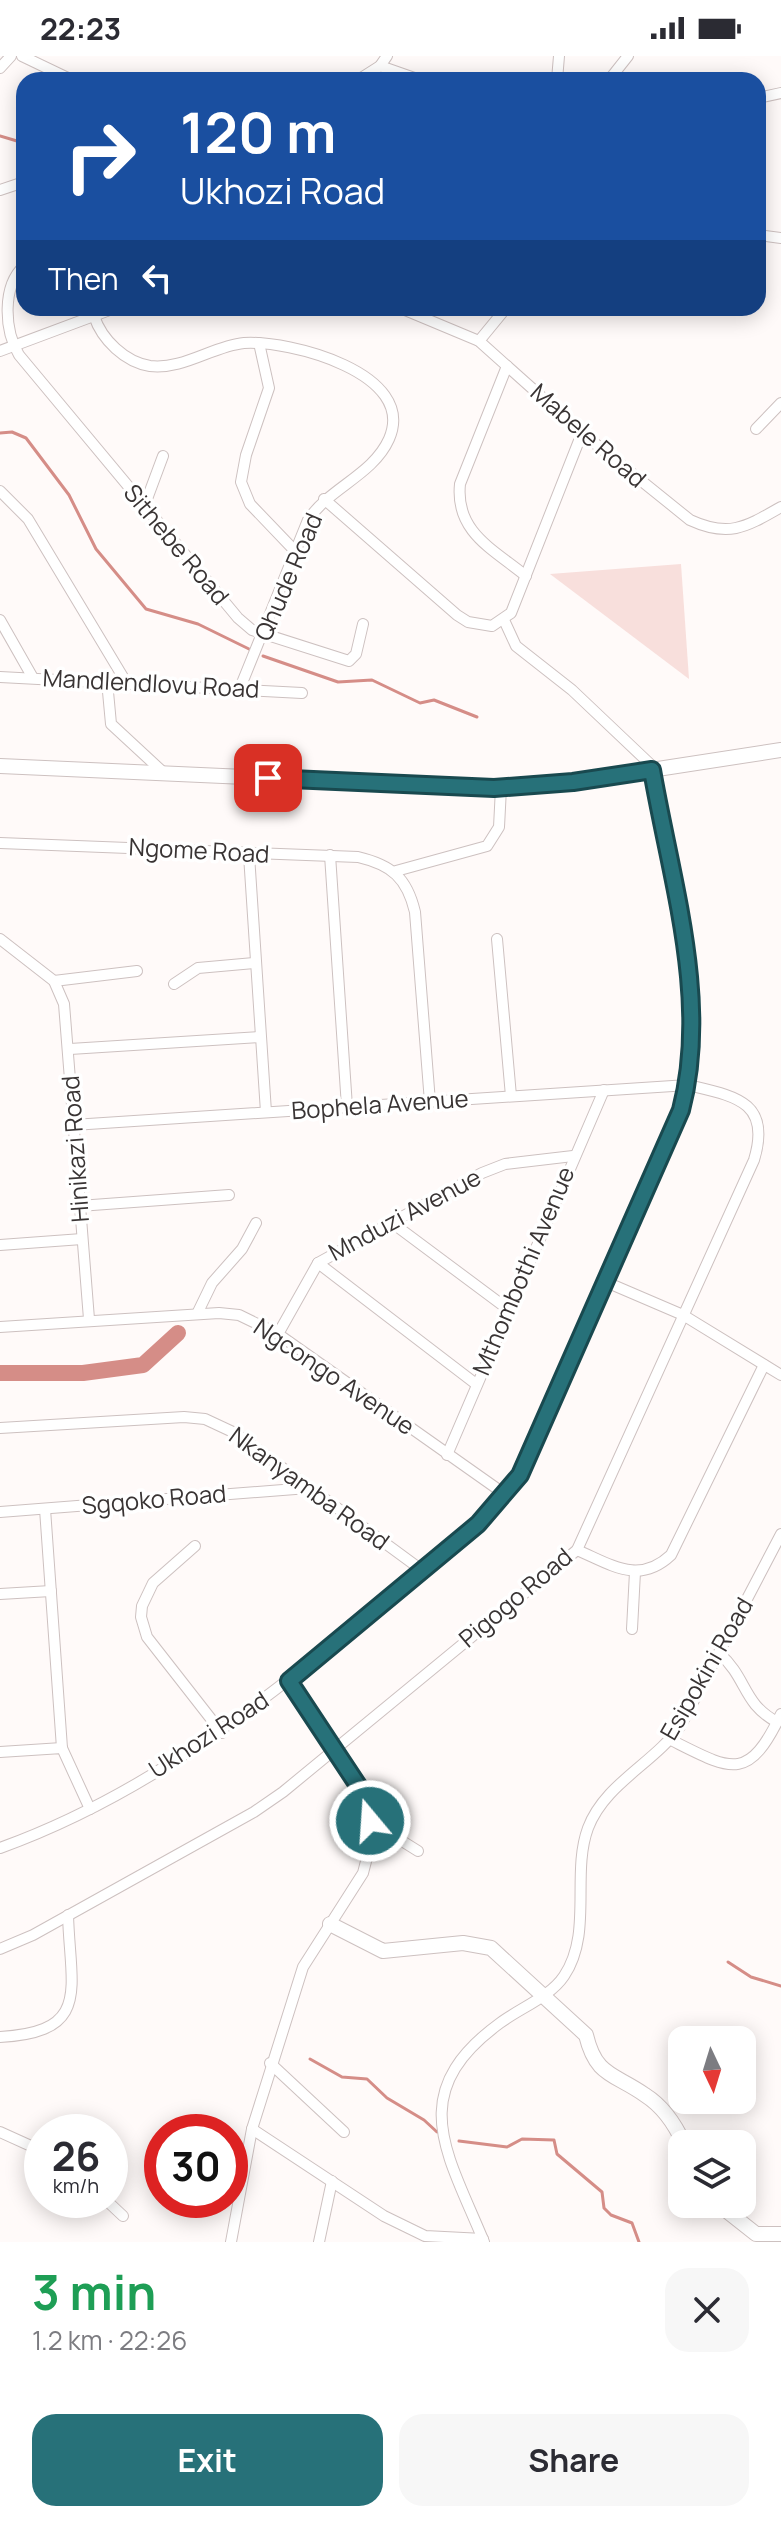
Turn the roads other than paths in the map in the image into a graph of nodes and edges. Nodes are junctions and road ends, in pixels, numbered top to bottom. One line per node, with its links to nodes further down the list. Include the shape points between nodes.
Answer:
1 (11, 56): 6 (street)
2 (22, 56): 7 (street)
3 (387, 56): 5 (street)
4 (628, 56): 10 (street)
5 (380, 66): 8 (street); 9 (street)
6 (0, 68)
7 (55, 72)
8 (371, 72)
9 (397, 72)
10 (615, 72)
11 (16, 276): 17 (street, via 8,304)
12 (94, 316): 16 (street, Qhude Road, via 116,348 148,366); 17 (street)
13 (419, 316): 15 (street, Mabele Road)
14 (500, 316): 15 (street)
15 (479, 341): 19 (street, Mabele Road)
16 (259, 343): 25 (street, Qhude Road, via 289,346 363,374 386,395 392,424 382,452); 28 (street, via 269,388 241,482 250,504)
17 (14, 347): 18 (street); 26 (street, Sithebe Road)
18 (0, 351)
19 (507, 366): 22 (street, Mabele Road); 29 (street, via 460,484 459,500 468,528)
20 (781, 403): 21 (street)
21 (756, 429)
22 (582, 433): 27 (street, Mabele Road, via 663,500 708,528 732,530); 29 (street)
23 (163, 456): 26 (street)
24 (0, 491): 37 (street, via 28,519)
25 (324, 499): 28 (street, Qhude Road); 31 (street, via 457,615 481,626)
26 (144, 507): 33 (street, Sithebe Road, via 238,618)
27 (781, 507)
28 (295, 551): 33 (street, Qhude Road)
29 (526, 576): 31 (street)
30 (0, 620): 35 (street)
31 (504, 620): 42 (street, via 516,646 630,742)
32 (363, 624): 33 (street, Sithebe Road, via 356,654 349,661)
33 (264, 633): 38 (street, Qhude Road)
34 (0, 677): 35 (street, Mandlendlovu Road)
35 (33, 678): 36 (street, Mandlendlovu Road)
36 (107, 681): 37 (street, Mandlendlovu Road); 43 (street, via 111,724)
37 (126, 682): 38 (street, Mandlendlovu Road)
38 (240, 688): 39 (street, Mandlendlovu Road)
39 (302, 693)
40 (781, 750): 42 (street)
41 (0, 766): 43 (street)
42 (652, 770): 44 (street); 57 (street, Ukhozi Road, via 693,1006)
43 (165, 774): 44 (street)
44 (501, 788): 48 (street, via 499,827 487,846)
45 (0, 843): 46 (street, Ngome Road)
46 (249, 855): 47 (street, Ngome Road); 51 (street)
47 (330, 855): 48 (street, Ngome Road, via 378,862); 61 (street)
48 (396, 871): 60 (street, via 415,912)
49 (0, 939): 53 (street)
50 (497, 939): 59 (street)
51 (254, 963): 54 (street, via 198,968); 55 (street)
52 (137, 971): 53 (street)
53 (54, 981): 56 (street, Hinikazi Road, via 64,1004)
54 (174, 984)
55 (260, 1037): 56 (street); 62 (street)
56 (70, 1049): 63 (street, Hinikazi Road)
57 (688, 1085): 58 (street, Bophela Avenue); 72 (street, Ukhozi Road); 75 (street, Pigogo Road, via 741,1100 755,1115 759,1132 754,1160)
58 (604, 1090): 59 (street, Bophela Avenue); 64 (street, Mthombothi Avenue)
59 (511, 1096): 60 (street, Bophela Avenue)
60 (430, 1102): 61 (street, Bophela Avenue)
61 (347, 1107): 62 (street, Bophela Avenue)
62 (266, 1112): 63 (street, Bophela Avenue)
63 (73, 1125): 66 (street, Hinikazi Road)
64 (573, 1156): 67 (street, Mnduzi Avenue, via 505,1164); 73 (street, Mthombothi Avenue)
65 (229, 1195): 66 (street)
66 (79, 1206): 69 (street, Hinikazi Road)
67 (391, 1222): 71 (street, Mnduzi Avenue); 73 (street)
68 (256, 1223): 74 (street, via 242,1249 212,1283)
69 (82, 1239): 70 (street); 76 (street, Hinikazi Road)
70 (0, 1245)
71 (318, 1263): 78 (street, Mnduzi Avenue); 81 (street)
72 (606, 1282): 75 (street); 85 (street, Ukhozi Road, via 520,1475)
73 (509, 1310): 81 (street, Mthombothi Avenue)
74 (197, 1314): 76 (street, Ngcongo Avenue); 78 (street, Ngcongo Avenue, via 239,1315)
75 (683, 1315): 79 (street); 90 (street, Pigogo Road)
76 (89, 1319): 77 (street, Ngcongo Avenue)
77 (0, 1327)
78 (278, 1334): 83 (street, Ngcongo Avenue)
79 (764, 1365): 80 (street); 92 (street, via 671,1555 658,1567)
80 (781, 1375)
81 (476, 1384): 83 (street, Mthombothi Avenue)
82 (0, 1428): 84 (street, Nkanyamba Road, via 205,1419 235,1433)
83 (447, 1455): 85 (street, Ngcongo Avenue)
84 (308, 1488): 86 (street, Sgqoko Road); 91 (street, Nkanyamba Road)
85 (506, 1495): 91 (street, Ukhozi Road)
86 (45, 1509): 87 (street, Sgqoko Road); 93 (street)
87 (0, 1512)
88 (781, 1534): 96 (street, Esipokini Road)
89 (195, 1546): 99 (street, via 153,1583 141,1617 147,1637)
90 (577, 1550): 92 (street); 101 (street, Pigogo Road)
91 (423, 1571): 97 (street, Ukhozi Road)
92 (635, 1572): 95 (street)
93 (51, 1591): 94 (street); 102 (street)
94 (0, 1594)
95 (632, 1629)
96 (719, 1653): 98 (street, via 745,1684 750,1702); 100 (street, Esipokini Road)
97 (289, 1681): 99 (street, Ukhozi Road); 101 (street)
98 (779, 1718): 100 (street, via 768,1743 736,1765 714,1762)
99 (222, 1733): 104 (street, Ukhozi Road)
100 (671, 1740): 111 (street, Esipokini Road, via 597,1808 584,1841 573,1957 564,1976)
101 (336, 1747): 105 (street, via 363,1793); 108 (street, Pigogo Road, via 254,1812)
102 (62, 1748): 103 (street); 104 (street)
103 (0, 1752)
104 (90, 1809): 106 (street, Ukhozi Road)
105 (370, 1821): 107 (street); 109 (street, via 363,1873)
106 (0, 1848)
107 (418, 1851)
108 (68, 1915): 110 (street, Pigogo Road); 112 (street, via 70,1996 65,2014 47,2031)
109 (330, 1924): 111 (street, via 383,1951 483,1945); 113 (street, via 303,1967)
110 (0, 1949)
111 (542, 1995): 115 (street, via 586,2035 591,2055 607,2075 663,2109); 122 (street, Esipokini Road, via 476,2041 457,2062 443,2099 446,2150)
112 (0, 2037)
113 (270, 2063): 114 (street); 117 (street)
114 (252, 2129): 119 (street); 123 (street)
115 (676, 2130)
116 (0, 2132): 118 (street)
117 (344, 2132)
118 (24, 2143)
119 (332, 2181): 122 (street, via 425,2236); 124 (street)
120 (733, 2218): 121 (street, via 756,2234)
121 (780, 2236)
122 (483, 2240)
123 (231, 2242)
124 (319, 2242)

